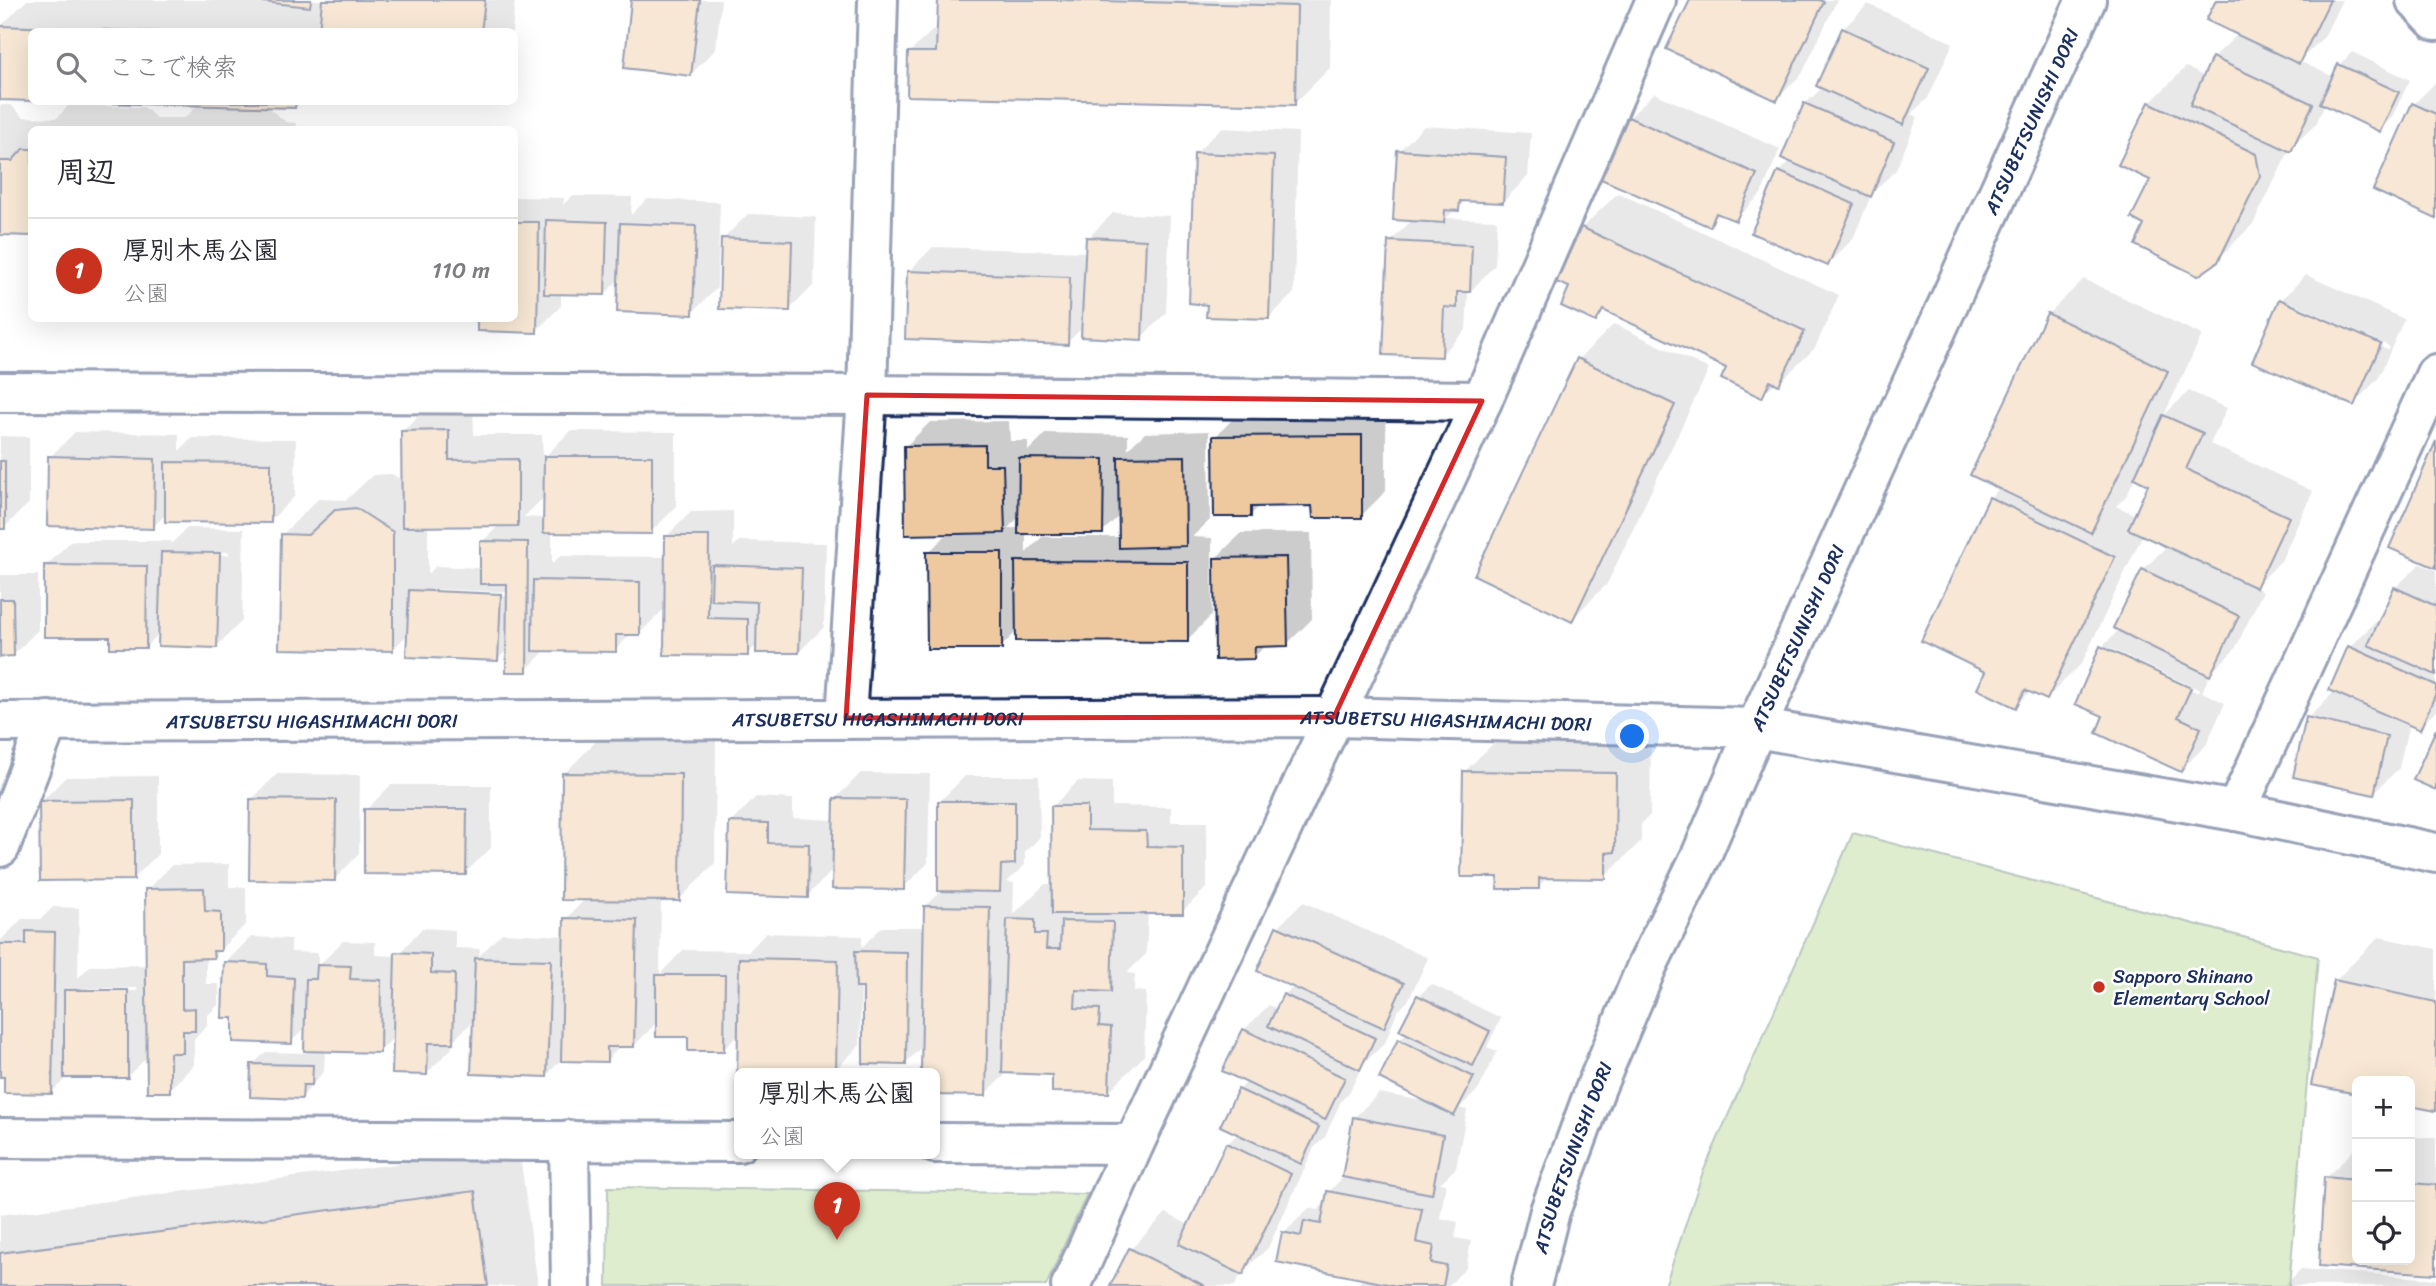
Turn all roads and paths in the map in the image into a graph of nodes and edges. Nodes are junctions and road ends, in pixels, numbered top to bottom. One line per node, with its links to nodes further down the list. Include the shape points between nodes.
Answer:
1 (878, 0): 8 (street)
2 (1656, 0): 9 (street)
3 (2086, 0): 14 (street, ATSUBETSUNISHI DORI)
4 (2416, 0): 5 (street)
5 (2436, 21)
6 (2436, 374): 15 (street)
7 (0, 392): 8 (street)
8 (867, 395): 9 (street); 10 (street)
9 (1482, 401): 11 (street)
10 (846, 718): 11 (street, ATSUBETSU HIGASHIMACHI DORI); 12 (street, ATSUBETSU HIGASHIMACHI DORI)
11 (1334, 718): 14 (street, ATSUBETSU HIGASHIMACHI DORI); 22 (street)
12 (48, 721): 13 (street, ATSUBETSU HIGASHIMACHI DORI); 16 (street)
13 (0, 722)
14 (1756, 728): 15 (street, ATSUBETSU HIGASHIMACHI DORI); 25 (street, ATSUBETSUNISHI DORI, via 1596,1087 1550,1211)
15 (2236, 811): 17 (street, ATSUBETSU HIGASHIMACHI DORI)
16 (0, 847)
17 (2436, 853)
18 (0, 1138): 19 (street)
19 (569, 1140): 20 (street); 23 (street)
20 (734, 1142)
21 (940, 1143): 22 (street)
22 (1134, 1144): 24 (street)
23 (571, 1286)
24 (1071, 1286)
25 (1531, 1286)

